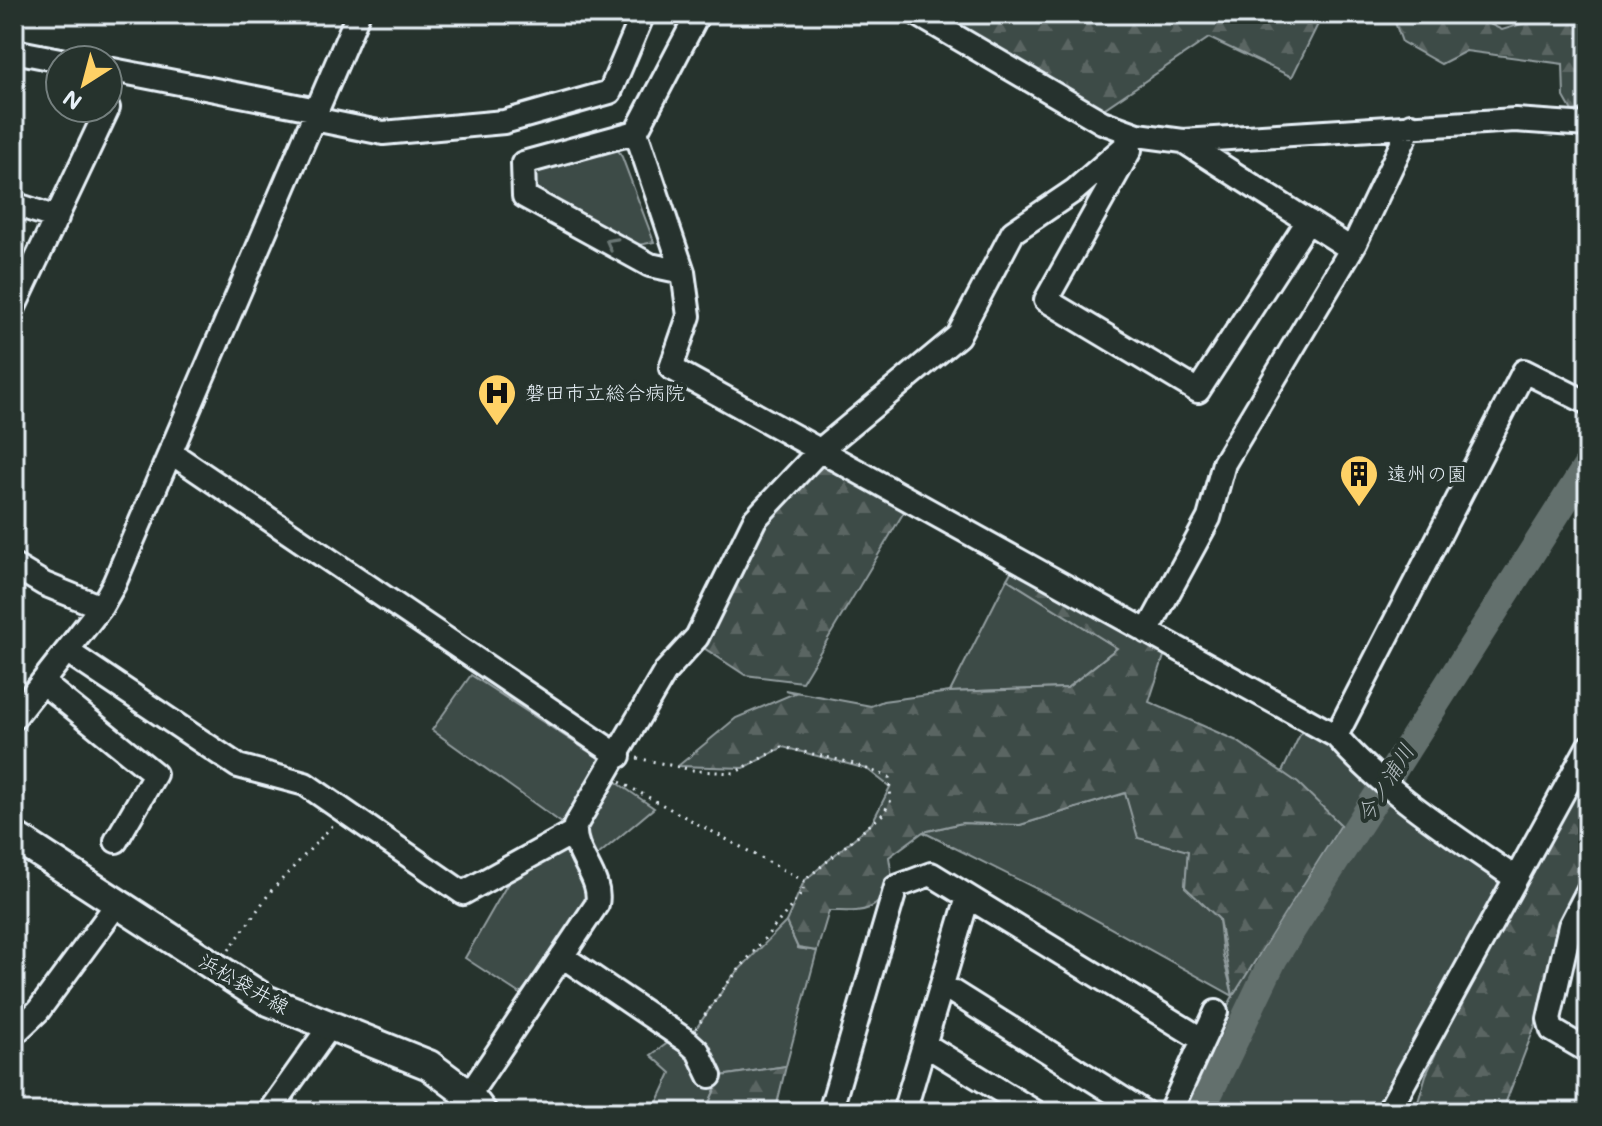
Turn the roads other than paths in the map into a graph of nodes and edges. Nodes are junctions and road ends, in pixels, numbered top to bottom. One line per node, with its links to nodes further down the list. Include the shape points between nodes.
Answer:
1 (358, 14): 8 (street)
2 (643, 14): 8 (street, via 610,92 504,122 383,133)
3 (698, 14): 12 (street)
4 (917, 14): 13 (street, via 1102,122)
5 (14, 51): 6 (street)
6 (44, 57)
7 (124, 73): 8 (street)
8 (316, 115): 22 (street)
9 (101, 124): 16 (street)
10 (1411, 125): 11 (street, via 1515,120); 14 (street); 18 (street)
11 (1588, 125)
12 (636, 132): 19 (street); 19 (street, one-way to 12, via 650,265 524,196 523,163)
13 (1138, 135): 14 (street); 17 (street, via 1046,300 1198,391); 23 (street, via 1075,190 1013,232 958,336)
14 (1183, 141): 17 (street)
15 (14, 204): 16 (street)
16 (57, 218): 20 (street)
17 (1308, 221): 18 (street)
18 (1351, 249): 26 (street, via 1224,463 1209,518)
19 (683, 272): 23 (street, via 689,316 671,368)
20 (14, 307)
21 (1588, 403): 30 (street, via 1524,371)
22 (170, 452): 25 (street); 32 (street)
23 (818, 452): 26 (street); 32 (street, via 755,519 697,637 665,672)
24 (14, 566): 25 (street)
25 (101, 607): 27 (street)
26 (1147, 632): 30 (street)
27 (68, 652): 28 (street); 33 (street, via 238,766 305,784 463,893)
28 (43, 683): 29 (street); 35 (street, via 155,774)
29 (14, 718)
30 (1336, 736): 36 (street, via 1393,792)
31 (1588, 747): 36 (street)
32 (612, 765): 33 (street)
33 (574, 832): 40 (street, via 599,893)
34 (14, 836): 39 (main road, 浜松袋井線)
35 (116, 841)
36 (1515, 878): 57 (street)
37 (1588, 891): 47 (street, via 1570,926 1549,1019 1552,1030)
38 (968, 897): 41 (street); 45 (street); 52 (street, via 931,874 896,887)
39 (117, 904): 43 (main road, 浜松袋井線, via 266,1000); 44 (street, via 38,1011)
40 (562, 956): 48 (street, via 687,1041); 49 (street)
41 (942, 985): 46 (street); 55 (street)
42 (1216, 1012): 45 (street)
43 (330, 1026): 49 (main road, 浜松袋井線, via 429,1065); 50 (street)
44 (14, 1034)
45 (1203, 1040): 56 (street)
46 (924, 1044): 53 (street); 54 (street)
47 (1588, 1051)
48 (710, 1076)
49 (475, 1104)
50 (274, 1106): 51 (street)
51 (297, 1112)
52 (830, 1112)
53 (904, 1112)
54 (1035, 1112)
55 (1144, 1112)
56 (1170, 1112)
57 (1388, 1112)

